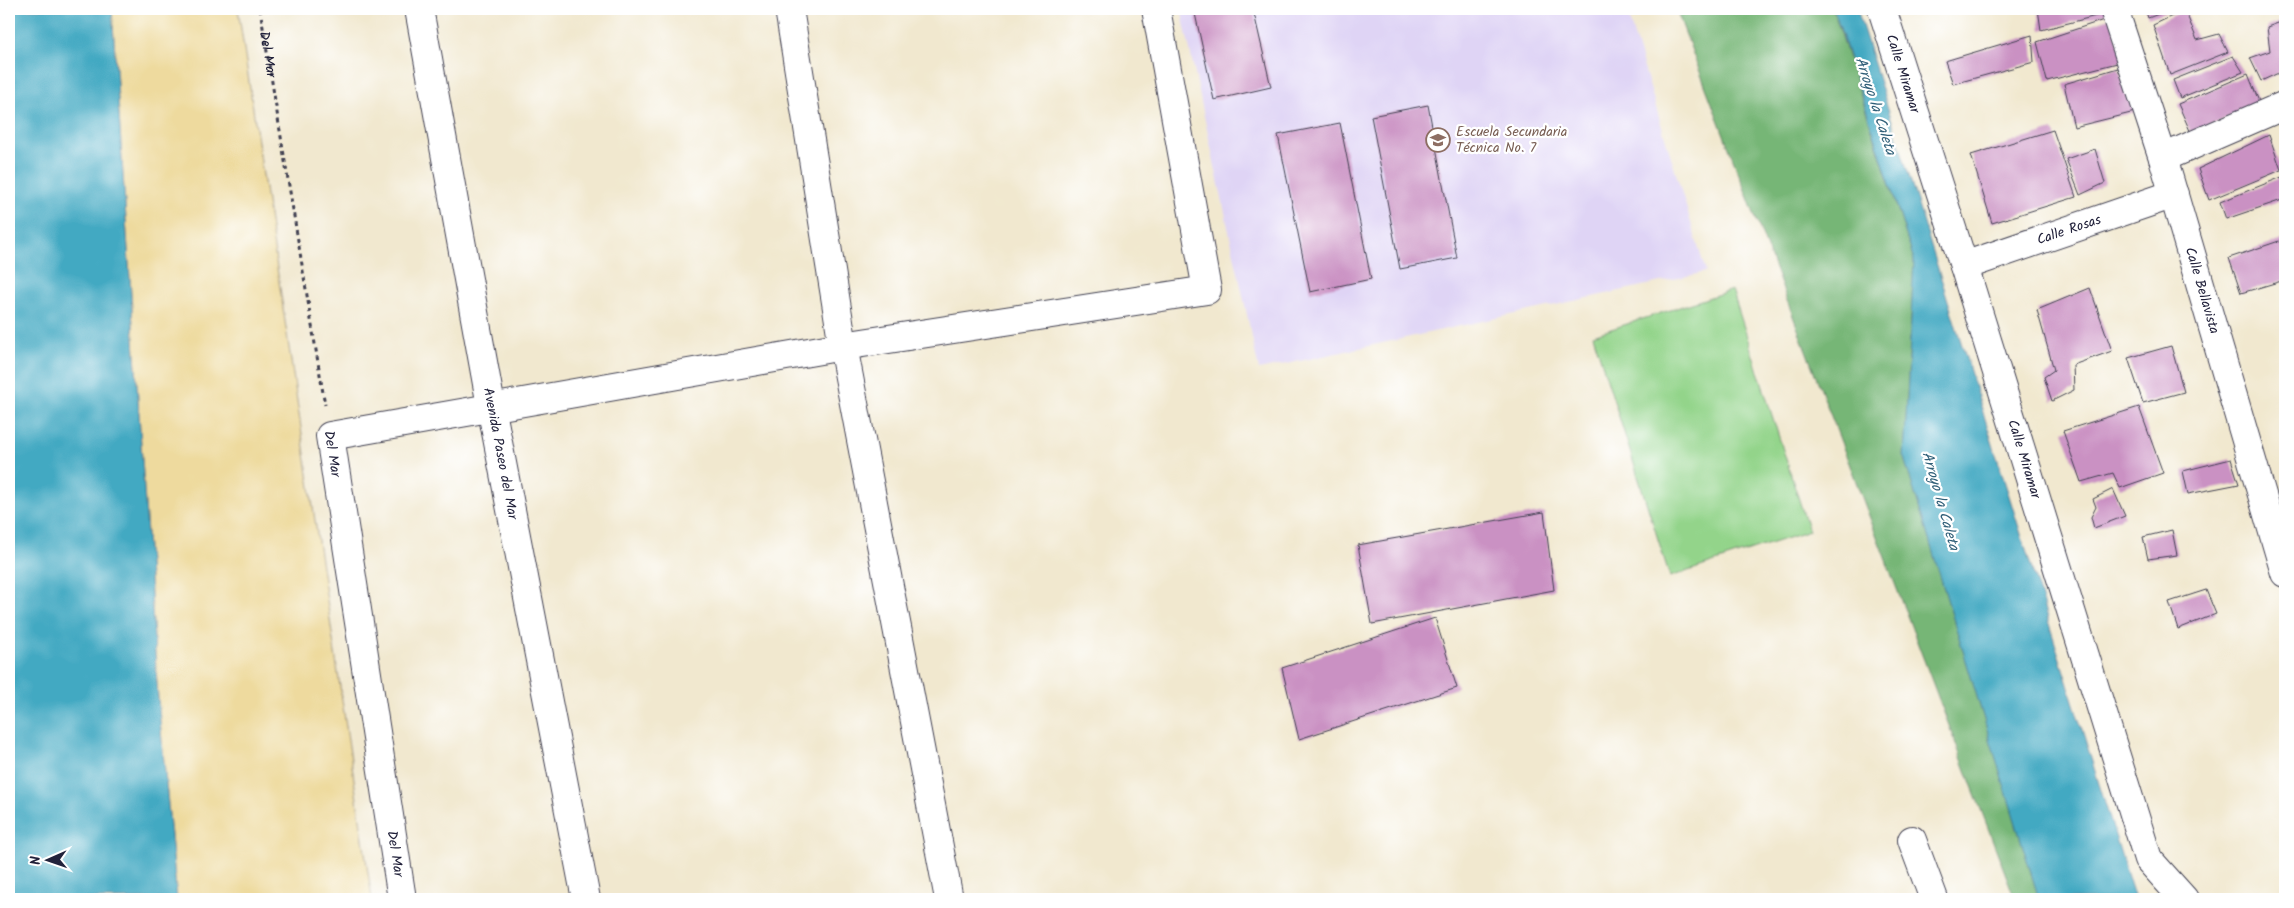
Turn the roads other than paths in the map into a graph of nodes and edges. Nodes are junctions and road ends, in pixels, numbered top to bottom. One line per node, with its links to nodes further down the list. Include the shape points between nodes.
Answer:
1 (419, 9): 11 (street, Avenida Paseo del Mar)
2 (789, 9): 10 (street)
3 (1156, 9): 10 (street, via 1207,290)
4 (1882, 9): 9 (street, Calle Miramar)
5 (2114, 9): 7 (street, Calle Bellavista)
6 (2285, 105): 7 (street)
7 (2163, 158): 8 (street, Calle Bellavista)
8 (2174, 194): 9 (street, Calle Rosas); 12 (street, Calle Bellavista)
9 (1964, 266): 18 (street, Calle Miramar, via 2148,859)
10 (843, 346): 11 (street); 16 (street)
11 (491, 406): 14 (street, Del Mar, via 330,436); 15 (street, Avenida Paseo del Mar)
12 (2285, 573)
13 (1912, 840): 17 (street)
14 (402, 899)
15 (586, 899)
16 (948, 899)
17 (1934, 899)
18 (2184, 899)

